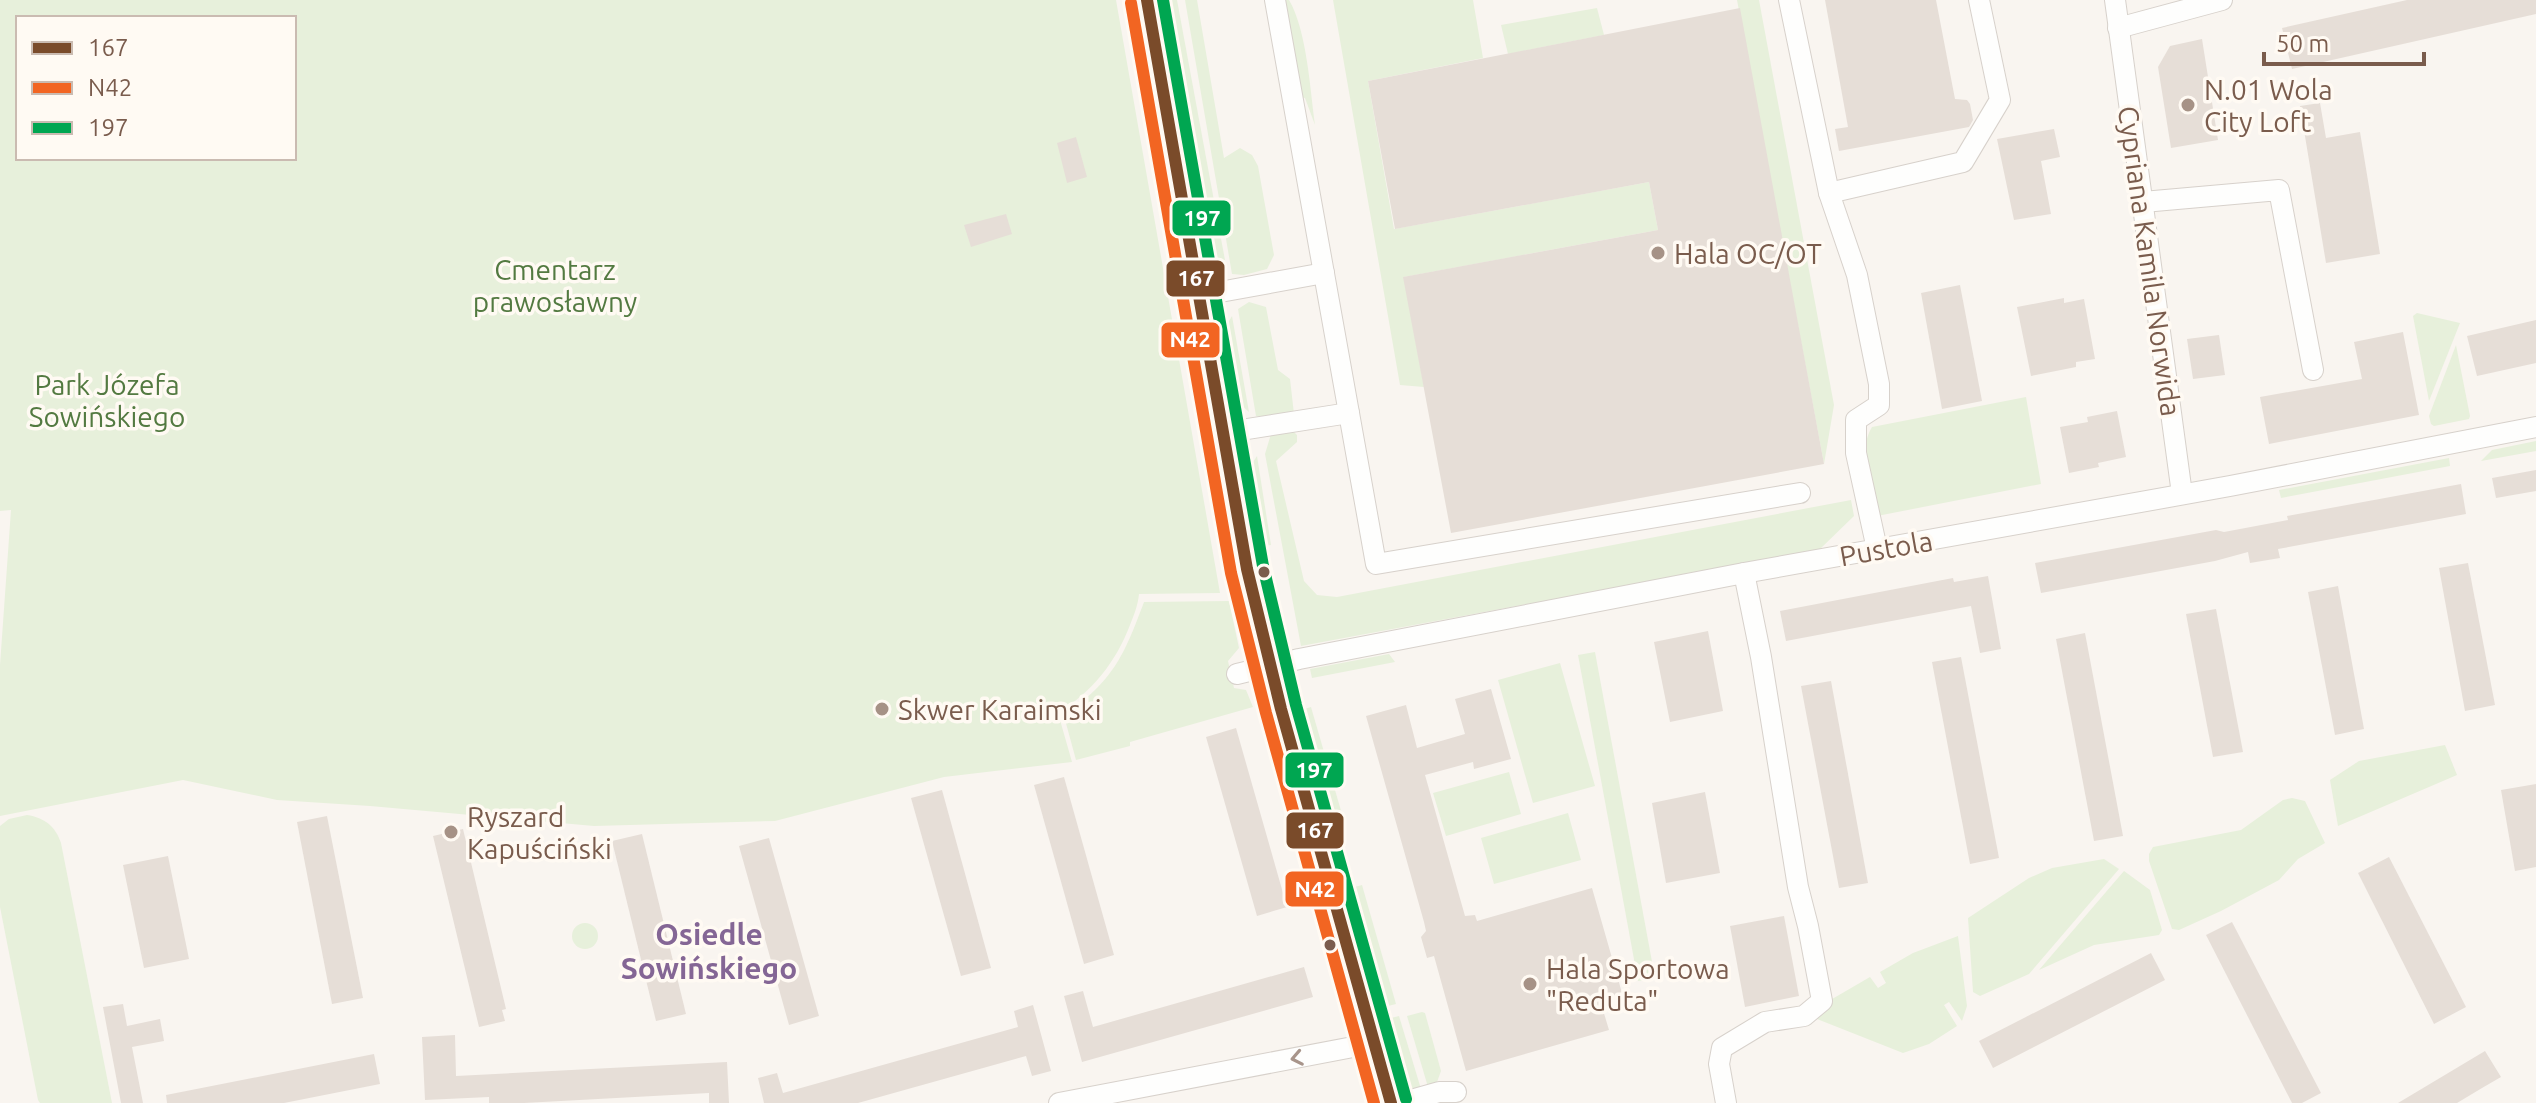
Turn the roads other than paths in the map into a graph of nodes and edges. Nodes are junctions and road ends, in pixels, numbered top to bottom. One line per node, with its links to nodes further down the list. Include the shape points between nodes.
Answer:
1 (1147, 0): 11 (street)
2 (1275, 0): 10 (street)
3 (1789, 0): 8 (street)
4 (1979, 0): 8 (street, via 2000,100 1963,162)
5 (2115, 0): 7 (street, Cypriana Kamila Norwida)
6 (2222, 0): 7 (street)
7 (2118, 28): 9 (street, Cypriana Kamila Norwida)
8 (1829, 193): 18 (street, via 1857,275 1879,384 1879,405 1856,420 1856,453)
9 (2143, 202): 12 (street, via 2279,190); 17 (street, Cypriana Kamila Norwida)
10 (1324, 273): 11 (street); 13 (street)
11 (1198, 296): 15 (street)
12 (2313, 370)
13 (1349, 413): 15 (street); 16 (street, via 1376,564)
14 (2536, 427): 17 (street, Pustola)
15 (1222, 433): 20 (street)
16 (1800, 493)
17 (2182, 494): 18 (street, Pustola)
18 (1877, 549): 19 (street, Pustola)
19 (1744, 573): 20 (street, Pustola); 27 (street, via 1822,1001 1804,1016 1765,1022 1722,1048 1719,1064)
20 (1269, 667): 21 (street, Pustola); 22 (street)
21 (1237, 674)
22 (1374, 1043): 24 (street, one-way to 24); 25 (street)
23 (1456, 1092): 26 (street)
24 (1059, 1103)
25 (1391, 1103)
26 (1400, 1103)
27 (1726, 1103)

